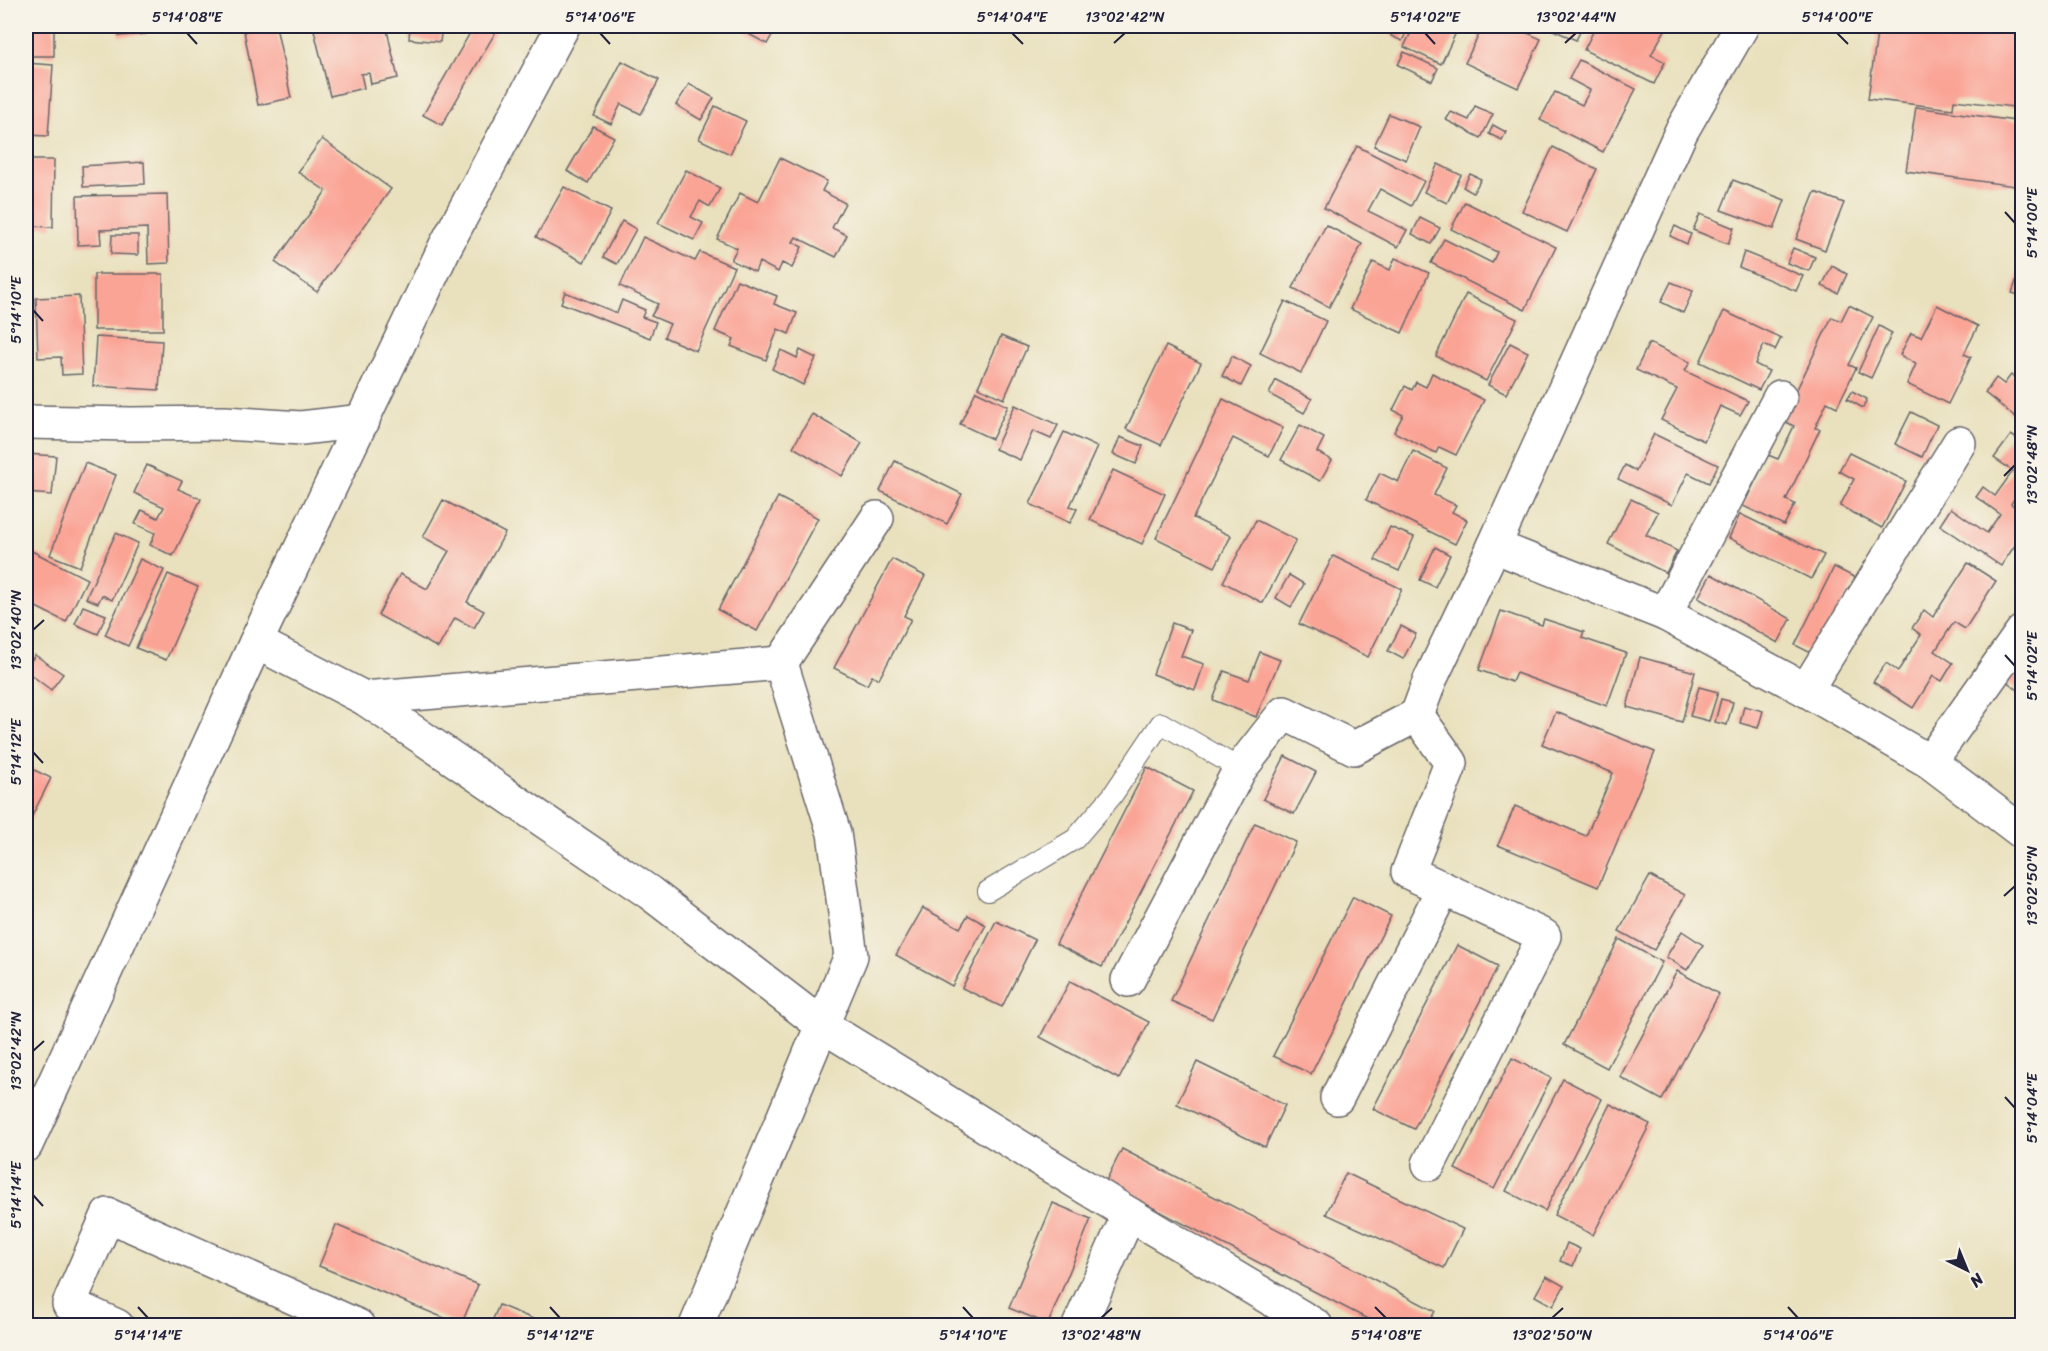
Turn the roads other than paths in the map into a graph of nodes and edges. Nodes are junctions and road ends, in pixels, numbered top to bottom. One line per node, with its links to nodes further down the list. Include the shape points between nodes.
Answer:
1 (563, 26): 4 (street, via 445,247)
2 (1742, 26): 8 (street, via 1681,132)
3 (1780, 398): 9 (street)
4 (363, 421): 5 (street, via 301,428 225,423); 11 (street)
5 (26, 422)
6 (1959, 443): 13 (street)
7 (877, 518): 12 (street)
8 (1494, 546): 9 (street); 15 (street)
9 (1665, 614): 13 (street)
10 (2022, 632): 16 (street)
11 (256, 642): 14 (street); 24 (street)
12 (780, 663): 14 (street); 22 (street, via 834,833 851,956)
13 (1806, 690): 16 (street)
14 (364, 698): 22 (street, via 650,893)
15 (1417, 715): 17 (street, via 1354,748 1284,713); 19 (street, via 1451,763 1408,872)
16 (1930, 762): 18 (street)
17 (1240, 769): 20 (lane, via 1161,723 1112,796 1075,839); 21 (street)
18 (2022, 832)
19 (1443, 889): 23 (street); 25 (street, via 1545,936)
20 (988, 891)
21 (1128, 980)
22 (823, 1026): 26 (street); 29 (street)
23 (1337, 1098)
24 (26, 1145)
25 (1429, 1164)
26 (1129, 1214): 30 (street); 31 (street)
27 (117, 1326): 28 (street, via 69,1304 108,1215)
28 (358, 1326)
29 (696, 1326)
30 (1079, 1326)
31 (1316, 1326)

